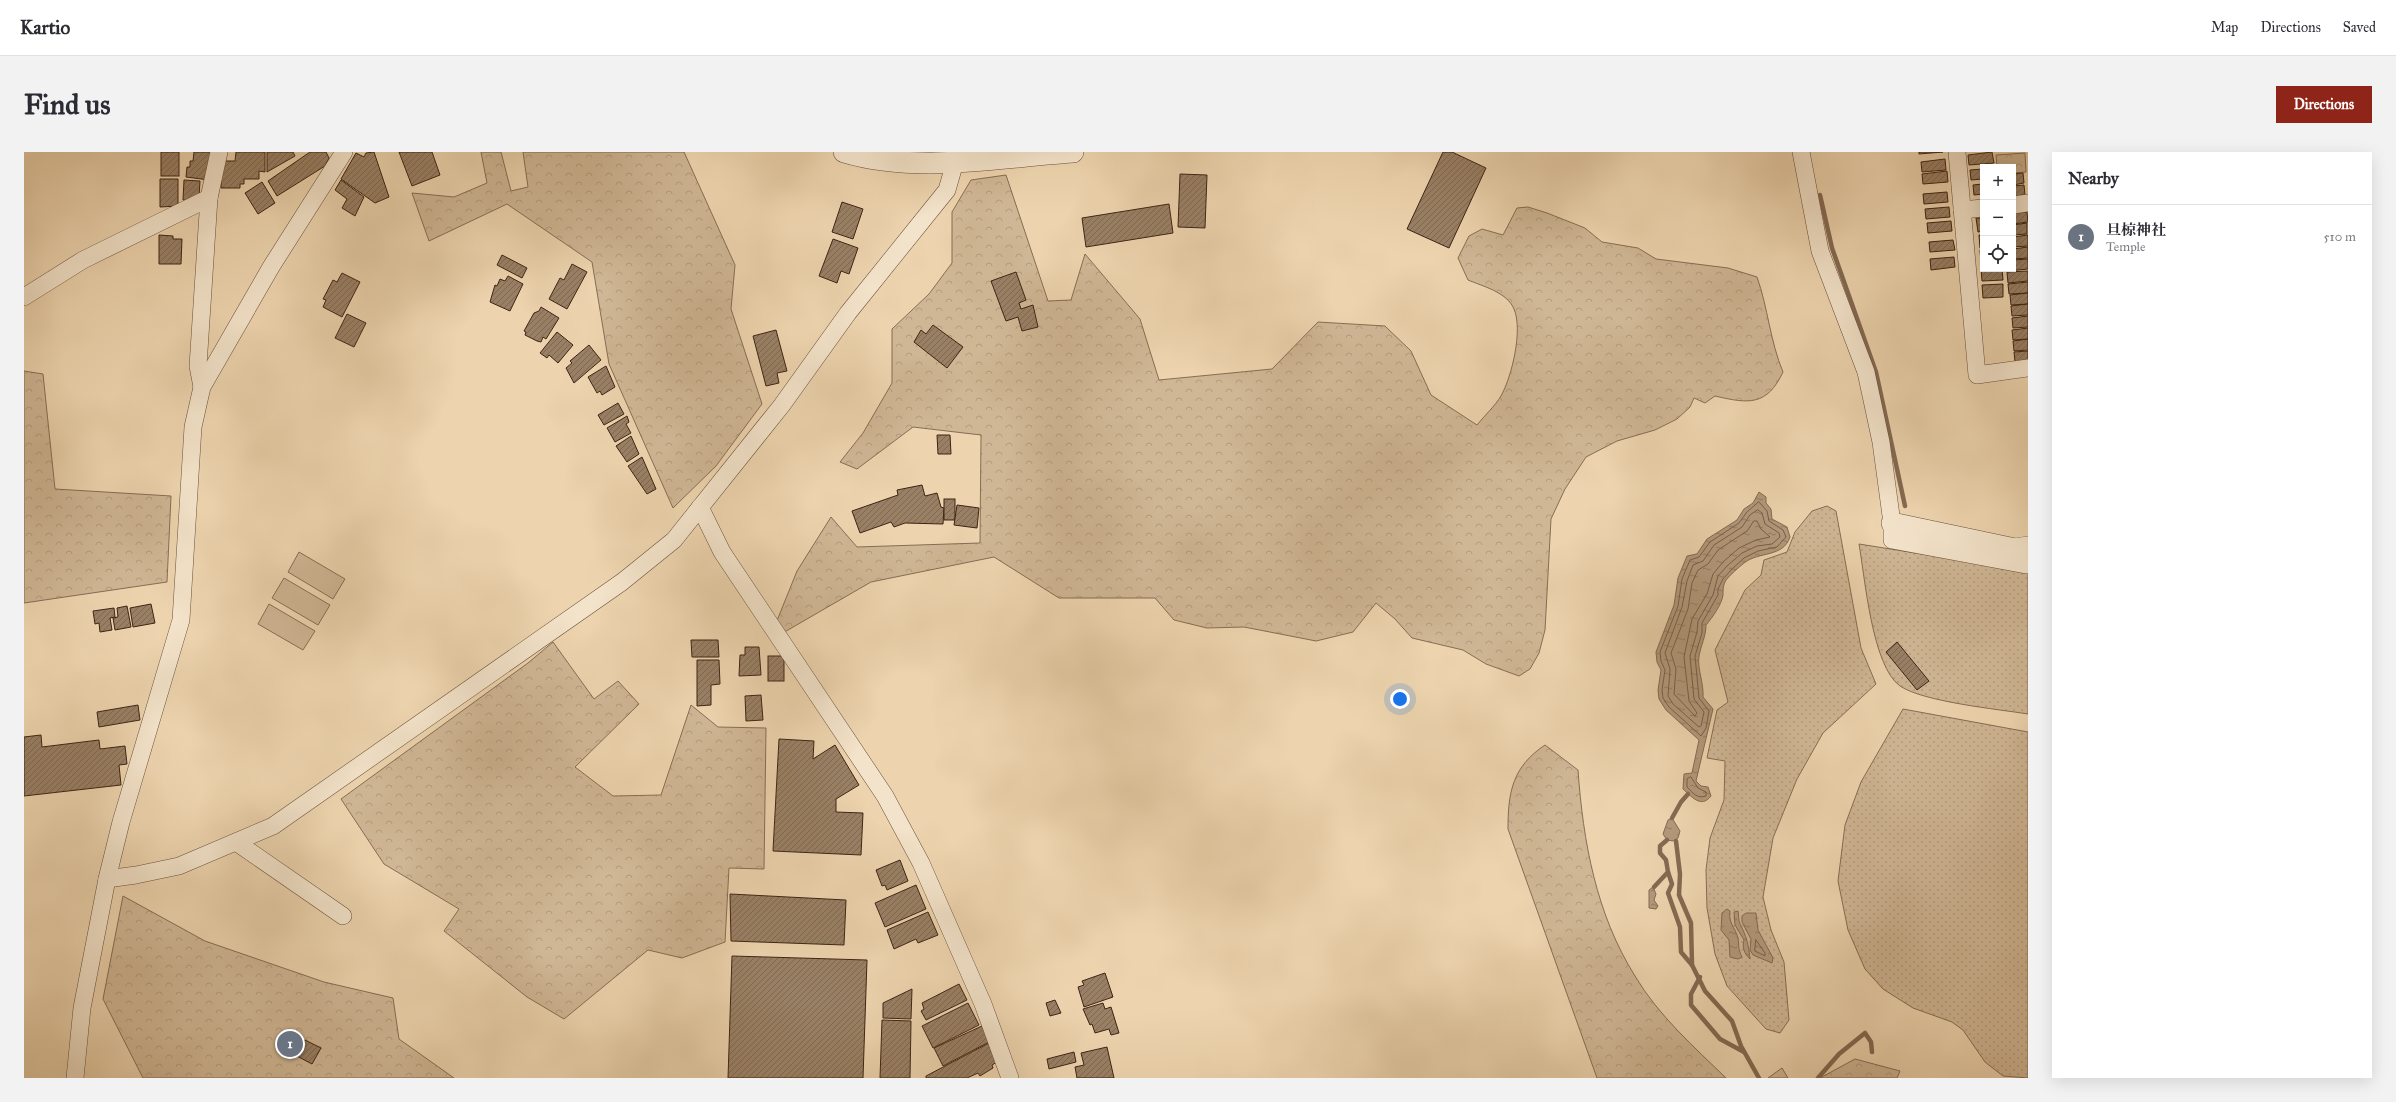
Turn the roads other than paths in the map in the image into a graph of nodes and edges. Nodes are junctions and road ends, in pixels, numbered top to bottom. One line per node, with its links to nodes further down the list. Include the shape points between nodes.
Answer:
1 (219, 152): 8 (street)
2 (344, 152): 15 (street, via 271,267)
3 (844, 152): 7 (street, via 894,162)
4 (1072, 152): 7 (street)
5 (1801, 152): 17 (street, via 1820,251 1866,372 1881,442)
6 (1957, 152): 12 (street)
7 (955, 157): 16 (street, via 947,190 848,313 782,405)
8 (209, 198): 13 (street, via 83,260); 15 (street, via 198,366)
9 (2028, 204): 10 (street)
10 (2016, 205)
11 (1980, 208): 12 (street)
12 (1962, 210): 14 (street, via 1977,375)
13 (24, 297)
14 (2028, 368)
15 (202, 387): 20 (street, via 192,427 181,620 121,822)
16 (700, 507): 19 (street, via 674,540 622,582 273,826); 23 (street, via 730,564 816,689 885,796 921,863 983,1004)
17 (1892, 523): 18 (street, via 2015,549)
18 (2027, 556)
19 (236, 842): 20 (street, via 179,866); 21 (street)
20 (107, 879): 22 (street, via 82,1008)
21 (343, 916)
22 (75, 1078)
23 (1010, 1078)

